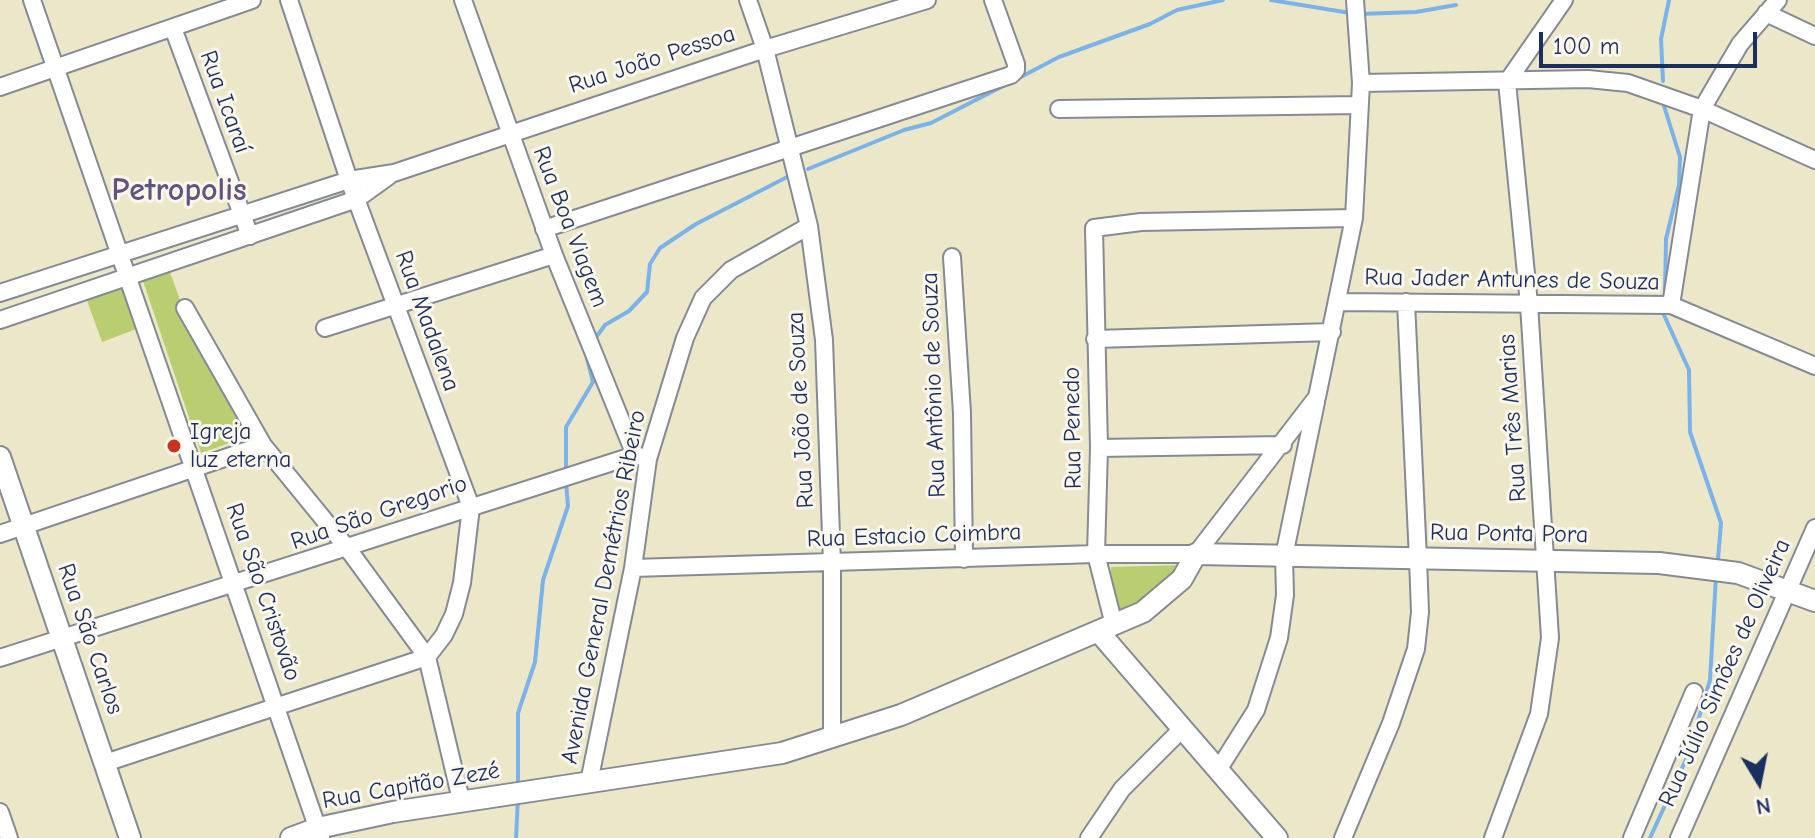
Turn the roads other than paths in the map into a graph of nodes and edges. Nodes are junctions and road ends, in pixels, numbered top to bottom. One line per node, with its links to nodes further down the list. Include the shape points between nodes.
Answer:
1 (32, 0): 15 (street, Rua São Cristovão)
2 (252, 0): 12 (street)
3 (289, 0): 26 (street, Rua Madalena)
4 (463, 0): 22 (street, Rua Boa Viagem)
5 (748, 0): 14 (street, Rua João de Souza)
6 (927, 0): 14 (street, Rua João Pessoa)
7 (993, 0): 23 (street, via 1016,70)
8 (1564, 0): 16 (street)
9 (1778, 0): 11 (street)
10 (1356, 2): 17 (street)
11 (1766, 13): 13 (street); 21 (street, via 1740,44)
12 (173, 28): 15 (street); 28 (street, Rua Icaraí)
13 (1815, 36)
14 (765, 49): 22 (street, Rua João Pessoa); 23 (street, Rua João de Souza)
15 (54, 68): 18 (street); 33 (street, Rua São Cristovão)
16 (1507, 82): 17 (street); 21 (street, via 1628,83); 40 (street, Rua Três Marias)
17 (1361, 83): 19 (street)
18 (0, 87)
19 (1360, 105): 20 (street); 29 (street)
20 (1059, 109)
21 (1702, 109): 24 (street); 42 (street)
22 (508, 133): 25 (street, Rua João Pessoa); 31 (street, Rua Boa Viagem)
23 (791, 148): 30 (street, Rua João de Souza); 31 (street)
24 (1815, 160)
25 (394, 173): 26 (street, Rua João Pessoa); 27 (street, Rua João Pessoa)
26 (349, 180): 27 (street, Rua Madalena); 28 (street, Rua João Pessoa)
27 (357, 199): 32 (street, Rua João Pessoa); 41 (street, Rua Madalena)
28 (239, 214): 32 (street, Rua Icaraí); 33 (street, Rua João Pessoa)
29 (1354, 218): 38 (street); 47 (street, Rua Penedo, via 1141,222 1094,228)
30 (809, 226): 54 (street, Avenida General Demétrios Ribeiro, via 731,270 703,298); 67 (street, Rua João de Souza, via 824,340)
31 (544, 229): 34 (street, Rua Boa Viagem)
32 (250, 236): 36 (street, Rua João Pessoa)
33 (120, 255): 36 (street, Rua São Cristovão); 37 (street, Rua João Pessoa)
34 (554, 255): 41 (street); 54 (street, Rua Boa Viagem)
35 (952, 257): 64 (street, Rua Antônio de Souza)
36 (128, 276): 44 (street, Rua João Pessoa); 55 (street, Rua São Cristovão)
37 (0, 293)
38 (1340, 302): 39 (street, Rua Jader Antunes de Souza); 46 (street)
39 (1406, 302): 40 (street, Rua Jader Antunes de Souza); 65 (street)
40 (1529, 304): 42 (street, Rua Jader Antunes de Souza); 66 (street, Rua Três Marias)
41 (394, 305): 45 (street); 56 (street, Rua Madalena)
42 (1671, 305): 48 (street, Rua Jader Antunes de Souza)
43 (185, 308): 50 (street)
44 (0, 320)
45 (325, 328)
46 (1332, 332): 47 (street); 49 (street)
47 (1095, 339): 52 (street, Rua Penedo)
48 (1815, 366)
49 (1317, 397): 51 (street); 63 (street)
50 (263, 445): 55 (street); 60 (street)
51 (1283, 445): 52 (street); 62 (street)
52 (1099, 448): 61 (street, Rua Penedo)
53 (0, 457): 57 (street, Rua São Carlos)
54 (642, 457): 56 (street, Rua São Gregorio); 68 (street, Avenida General Demétrios Ribeiro)
55 (196, 468): 57 (street); 69 (street, Rua São Cristovão)
56 (471, 507): 60 (street, Rua São Gregorio); 74 (street, Rua Madalena, via 454,614)
57 (24, 526): 59 (street); 73 (street, Rua São Carlos)
58 (1815, 528): 70 (street, Rua Júlio Simões de Oliveira)
59 (0, 534)
60 (348, 549): 69 (street, Rua São Gregorio); 74 (street)
61 (1096, 554): 62 (street, Rua Estacio Coimbra); 64 (street, Rua Estacio Coimbra); 72 (street, Rua Penedo)
62 (1196, 554): 63 (street, Rua Ponta Pora); 72 (street, Rua Capitão Zezé, via 1165,596)
63 (1284, 556): 65 (street, Rua Ponta Pora); 81 (street, via 1285,595 1268,677 1256,710)
64 (964, 559): 67 (street, Rua Estacio Coimbra)
65 (1418, 559): 66 (street, Rua Ponta Pora); 91 (street, via 1416,649)
66 (1548, 561): 70 (street, Rua Ponta Pora, via 1715,567); 92 (street, Rua Três Marias, via 1550,638 1539,714)
67 (832, 563): 68 (street, Rua Estacio Coimbra); 79 (street, Rua João de Souza)
68 (633, 568): 82 (street, Avenida General Demétrios Ribeiro)
69 (236, 585): 73 (street, Rua São Gregorio); 77 (street, Rua São Cristovão)
70 (1786, 589): 71 (street, Rua Ponta Pora); 94 (street, Rua Júlio Simões de Oliveira)
71 (1815, 601)
72 (1106, 628): 78 (street); 79 (street, Rua Capitão Zezé, via 901,715)
73 (61, 638): 75 (street, Rua São Gregorio); 80 (street, Rua São Carlos)
74 (427, 657): 77 (street); 83 (street)
75 (0, 658)
76 (1694, 692): 93 (street)
77 (276, 704): 80 (street); 85 (street, Rua São Cristovão)
78 (1182, 729): 81 (street); 89 (street, via 1122,789)
79 (832, 737): 82 (street, Rua Capitão Zezé, via 782,753)
80 (105, 763): 87 (street, Rua São Carlos)
81 (1218, 770): 90 (street)
82 (589, 782): 83 (street, Rua Capitão Zezé)
83 (461, 800): 85 (street, Rua Capitão Zezé)
84 (0, 812): 86 (street)
85 (319, 833): 88 (street, Rua Capitão Zezé)
86 (9, 838)
87 (130, 838)
88 (291, 838)
89 (1089, 838)
90 (1277, 838)
91 (1343, 838)
92 (1493, 838)
93 (1632, 838)
94 (1679, 838)

